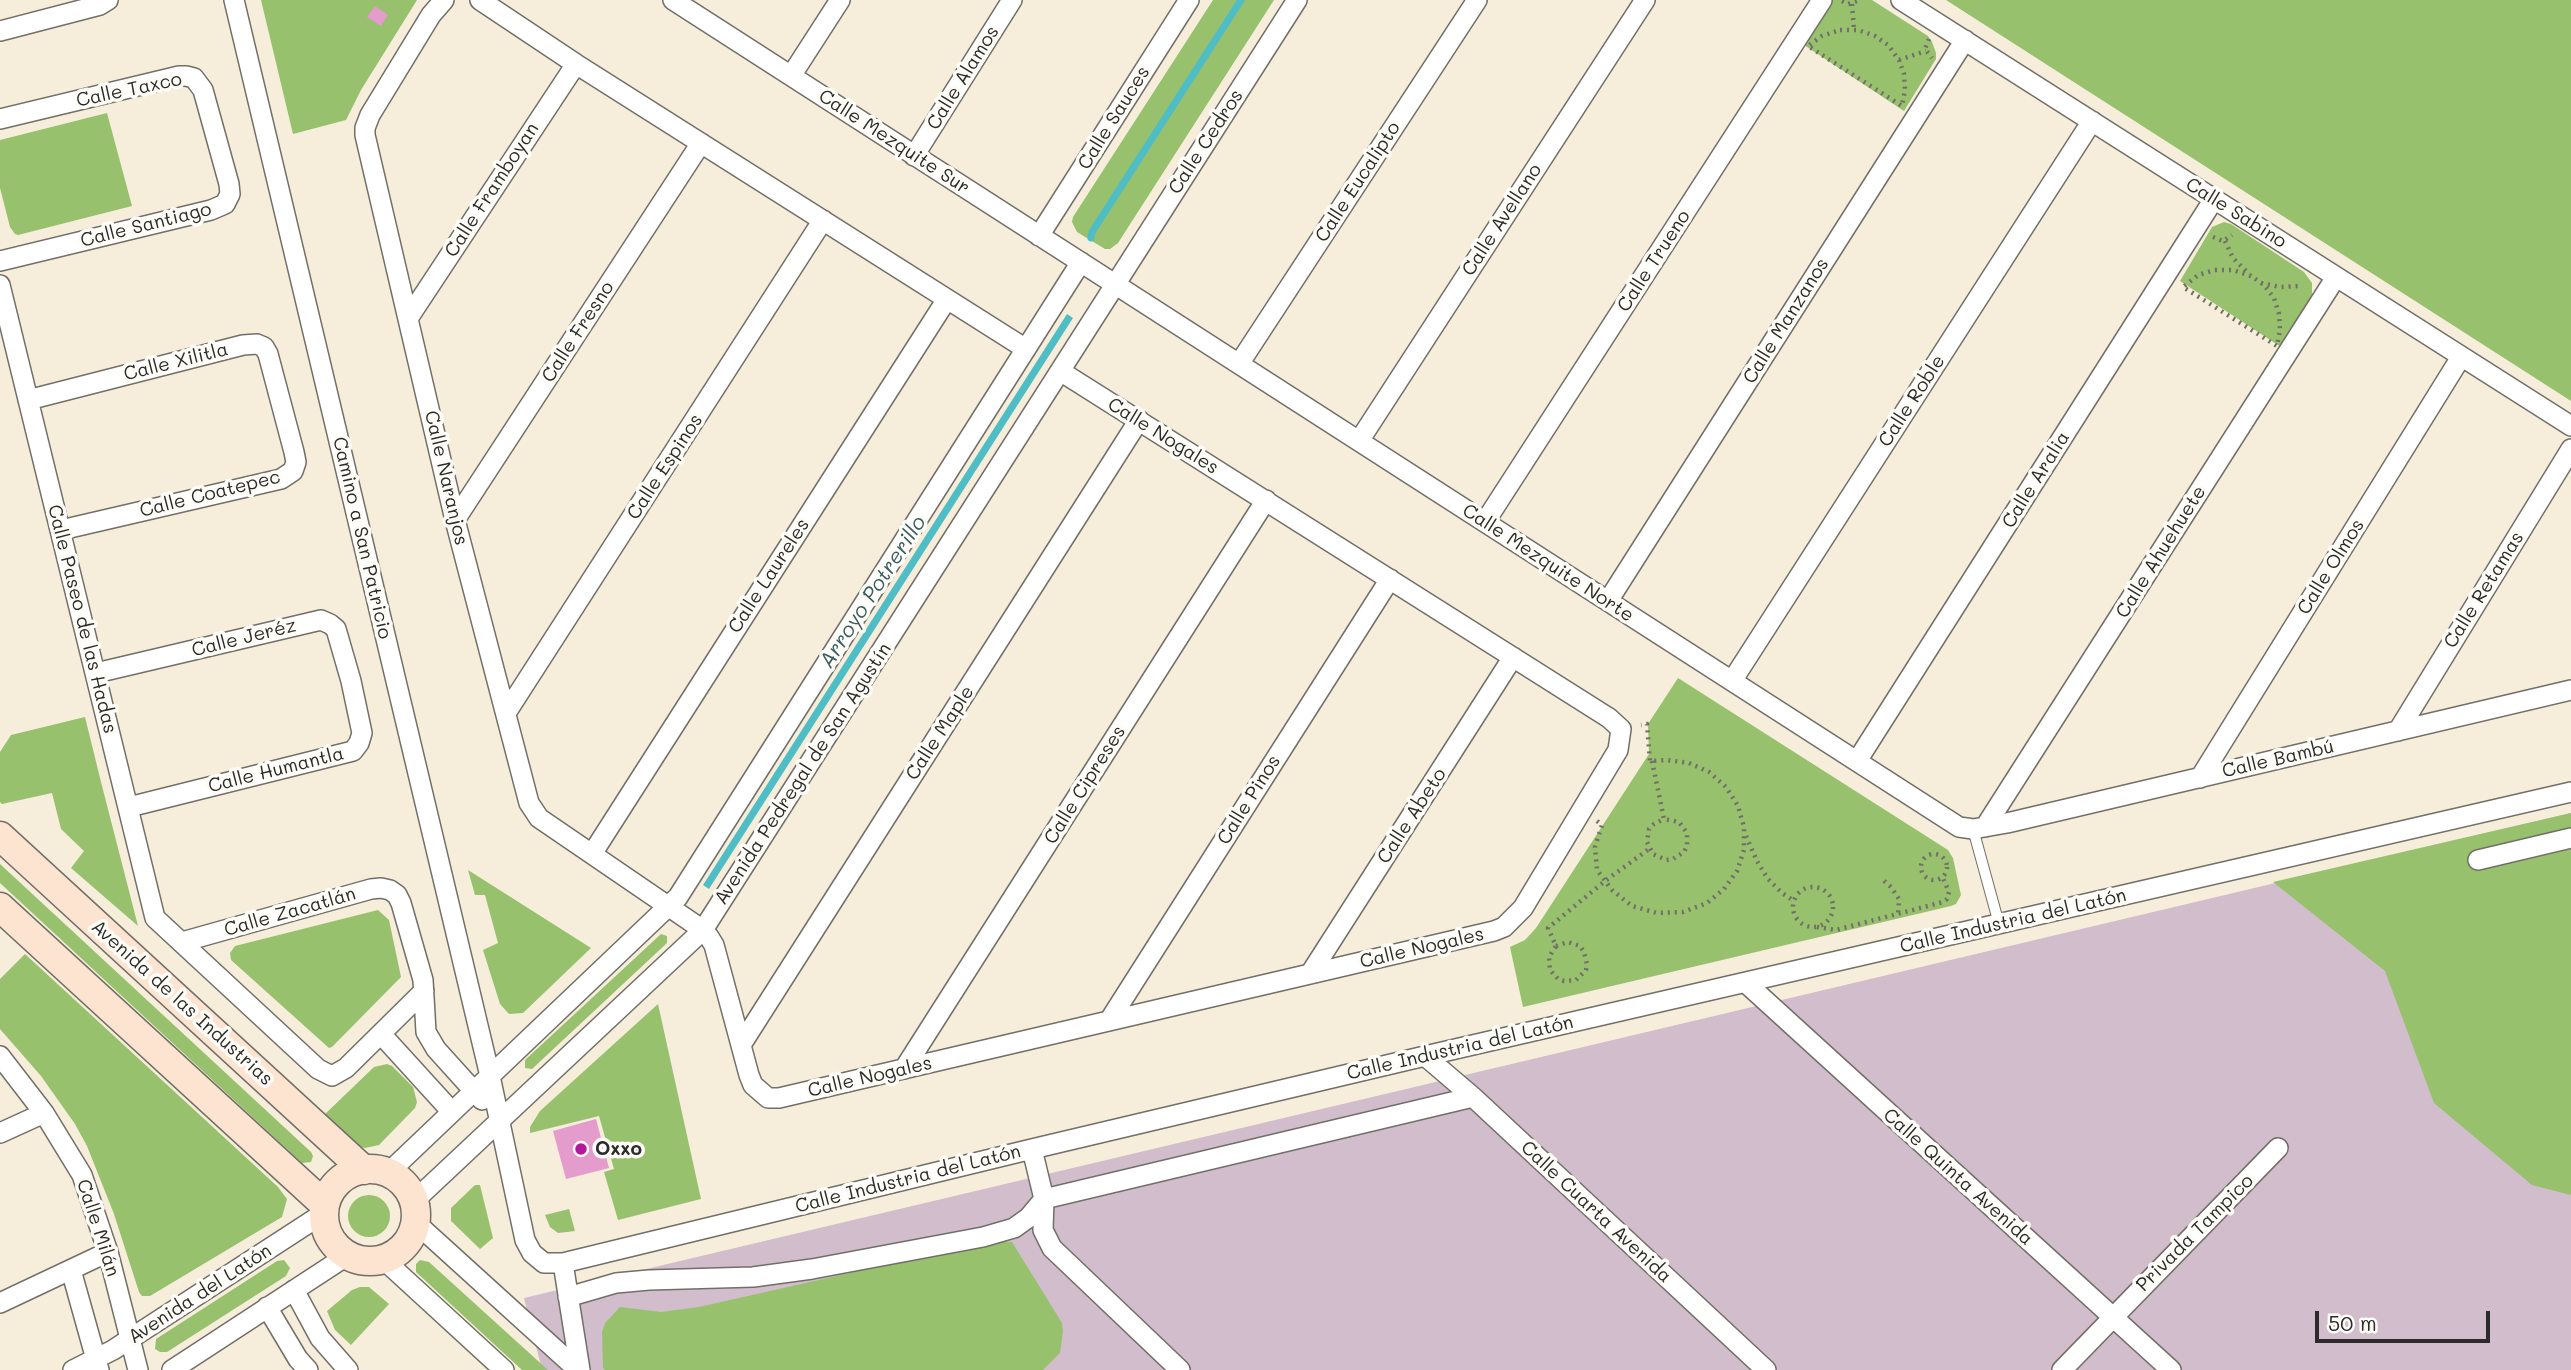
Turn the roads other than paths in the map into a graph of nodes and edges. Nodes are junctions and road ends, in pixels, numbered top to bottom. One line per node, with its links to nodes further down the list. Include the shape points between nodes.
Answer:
1 (108, 0): 14 (street)
2 (234, 0): 79 (street, Camino a San Patricio)
3 (444, 0): 32 (street, Calle Naranjos, via 365,128)
4 (480, 0): 16 (street)
5 (673, 0): 17 (street, Calle Mezquite Sur)
6 (839, 0): 17 (street)
7 (1012, 0): 22 (street, Calle Alamos)
8 (1189, 0): 25 (street, Calle Sauces)
9 (1297, 0): 29 (street, Calle Cedros)
10 (1477, 0): 35 (street, Calle Eucalipto)
11 (1646, 0): 41 (street, Calle Avellano)
12 (1822, 0): 45 (street, Calle Trueno)
13 (1901, 0): 15 (street, Calle Sabino)
14 (0, 31)
15 (1965, 40): 19 (street, Calle Sabino); 48 (street, Calle Manzanos)
16 (576, 64): 21 (street); 32 (street, Calle Framboyan)
17 (791, 76): 22 (street, Calle Mezquite Sur)
18 (0, 119): 20 (street, Calle Taxco, via 186,76 203,90)
19 (2092, 121): 23 (street, Calle Sabino); 52 (street, Calle Roble)
20 (217, 138): 26 (street, Calle Santiago, via 229,184 225,204)
21 (701, 143): 24 (street); 44 (street, Calle Fresno)
22 (914, 156): 25 (street, Calle Mezquite Sur)
23 (2214, 200): 28 (street, Calle Sabino); 56 (street, Calle Aralia)
24 (823, 220): 31 (street); 54 (street, Calle Espinos)
25 (1039, 236): 27 (street, Calle Mezquite Sur)
26 (0, 261)
27 (1081, 262): 29 (street, Calle Mezquite Sur); 33 (street, Avenida Pedregal de San Agustín)
28 (2336, 276): 34 (street, Calle Sabino); 60 (street, Calle Ahuehuete)
29 (1115, 284): 35 (street, Calle Mezquite Norte); 36 (street, Avenida Pedregal de San Agustín)
30 (0, 285): 37 (street, Calle Paseo de las Hadas)
31 (947, 299): 33 (street); 63 (street, Calle Laureles)
32 (409, 317): 44 (street, Calle Naranjos)
33 (1026, 349): 65 (street, Avenida Pedregal de San Agustín)
34 (2461, 357): 40 (street, Calle Sabino); 57 (street, Calle Olmos)
35 (1238, 364): 41 (street, Calle Mezquite Norte)
36 (1060, 371): 39 (street, Calle Nogales); 68 (street, Avenida Pedregal de San Agustín)
37 (29, 400): 38 (street, Calle Xilitla, via 250,343 264,347 268,354); 46 (street, Calle Paseo de las Hadas)
38 (282, 405): 46 (street, Calle Coatepec, via 296,462 288,475)
39 (1139, 421): 43 (street, Calle Nogales); 75 (street, Calle Maple)
40 (2571, 426)
41 (1359, 441): 45 (street, Calle Mezquite Norte)
42 (2571, 449): 55 (street, Calle Retamas)
43 (1266, 500): 47 (street, Calle Nogales); 78 (street, Calle Cipreses)
44 (455, 520): 54 (street, Calle Naranjos)
45 (1485, 522): 48 (street, Calle Mezquite Norte)
46 (61, 530): 50 (street, Calle Paseo de las Hadas)
47 (1390, 579): 49 (street, Calle Nogales); 73 (street, Calle Pinos)
48 (1608, 601): 52 (street, Calle Mezquite Norte)
49 (1513, 657): 70 (street, Calle Abeto); 70 (street, Calle Nogales, via 1620,729 1618,750 1523,908 1494,931)
50 (96, 673): 51 (street, Calle Jeréz, via 321,620 336,629); 59 (street, Calle Paseo de las Hadas)
51 (351, 681): 59 (street, Calle Humantla, via 362,733 353,751)
52 (1732, 681): 56 (street, Calle Mezquite Norte)
53 (2571, 690): 55 (street, Calle Bambú)
54 (506, 713): 63 (street, Calle Naranjos, via 529,803 540,818)
55 (2398, 731): 57 (street, Calle Bambú)
56 (1857, 761): 60 (street, Calle Mezquite Norte, via 1959,827)
57 (2200, 778): 60 (street, Calle Bambú)
58 (2571, 792): 67 (street, Calle Industria del Latón)
59 (129, 807): 69 (street, Calle Paseo de las Hadas, via 155,918)
60 (1979, 828): 67 (lane)
61 (0, 836): 88 (street, Avenida de las Industrias)
62 (2571, 838): 64 (street)
63 (592, 854): 65 (street, Calle Naranjos)
64 (2478, 860)
65 (669, 906): 68 (street, Calle Naranjos); 79 (street, Avenida Pedregal de San Agustín)
66 (0, 907): 90 (street)
67 (1999, 924): 71 (street, Calle Industria del Latón)
68 (703, 930): 75 (street, Calle Nogales, via 714,945); 84 (street, Avenida Pedregal de San Agustín)
69 (182, 942): 72 (street, Calle Zacatlán, via 381,888 397,895 401,903); 74 (street, Calle Paseo de las Hadas, via 331,1076 346,1068)
70 (1310, 974): 73 (street, Calle Nogales)
71 (1746, 984): 77 (street, Calle Industria del Latón); 101 (street, Calle Quinta Avenida)
72 (424, 991): 74 (street); 80 (street, via 426,1032)
73 (1109, 1021): 78 (street, Calle Nogales)
74 (381, 1034): 82 (street)
75 (741, 1045): 78 (street, Calle Nogales, via 753,1085 768,1098)
76 (0, 1056): 83 (street, Calle Milán)
77 (1425, 1056): 81 (street, Calle Cuarta Avenida); 87 (street, Calle Industria del Latón)
78 (904, 1069)
79 (490, 1076): 80 (street, Avenida Pedregal de San Agustín); 84 (street)
80 (474, 1091): 82 (street, Avenida Pedregal de San Agustín); 84 (street)
81 (1473, 1097): 89 (street); 112 (street, Calle Cuarta Avenida)
82 (452, 1112): 88 (street, Avenida Pedregal de San Agustín)
83 (44, 1113): 85 (street); 92 (street, Calle Milán, via 82,1175)
84 (499, 1120): 91 (street, Avenida Pedregal de San Agustín); 95 (street, via 528,1247 544,1263)
85 (0, 1133)
86 (2278, 1148): 101 (street, Privada Tampico)
87 (1032, 1149): 89 (street); 95 (street, Calle Industria del Latón)
88 (376, 1171): 90 (street, Avenida del Latón, via 351,1174 339,1181); 91 (street, via 399,1179 408,1189)
89 (1044, 1199): 98 (street, via 1014,1228 983,1237 812,1269 752,1277 616,1283); 111 (street, via 1043,1230 1052,1248)
90 (325, 1209): 93 (street, via 330,1238); 102 (street, Avenida del Latón)
91 (415, 1212): 94 (street, via 405,1245); 110 (street)
92 (108, 1252): 96 (street); 102 (street, Calle Milán)
93 (348, 1255): 94 (street, via 359,1260); 97 (street)
94 (383, 1259): 109 (street)
95 (563, 1263): 98 (street)
96 (71, 1270): 99 (street); 103 (street, Calle Milán)
97 (294, 1290): 100 (street); 108 (street, via 320,1338)
98 (568, 1297): 110 (street)
99 (0, 1303)
100 (267, 1307): 106 (street); 107 (street)
101 (2112, 1317): 113 (street, Privada Tampico); 114 (street, Calle Quinta Avenida)
102 (131, 1339): 103 (street, Avenida del Latón); 105 (street, Calle Milán)
103 (97, 1365): 104 (street, Avenida del Latón)
104 (73, 1370)
105 (138, 1370)
106 (172, 1370)
107 (307, 1370)
108 (348, 1370)
109 (504, 1370)
110 (579, 1370)
111 (1180, 1370)
112 (1766, 1370)
113 (2062, 1370)
114 (2171, 1370)

